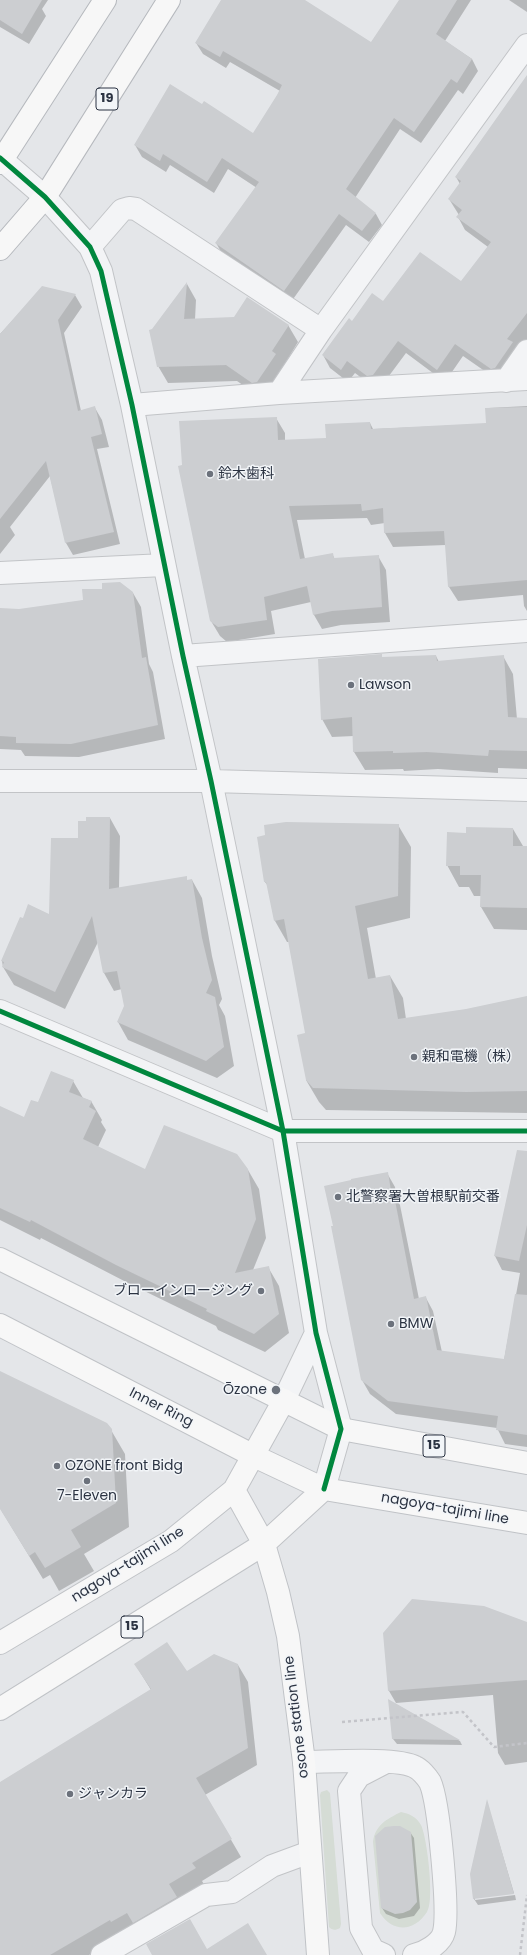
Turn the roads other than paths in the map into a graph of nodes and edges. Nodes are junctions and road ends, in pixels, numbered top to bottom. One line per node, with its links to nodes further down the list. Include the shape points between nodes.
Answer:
1 (106, 0): 4 (main road)
2 (169, 0): 5 (main road, 19)
3 (524, 58): 8 (street)
4 (1, 160): 5 (street)
5 (45, 197): 6 (street); 7 (main road, 19)
6 (90, 247): 8 (street, via 122,210 136,209); 12 (street, via 101,271)
7 (0, 249)
8 (321, 330): 11 (street)
9 (527, 351): 10 (street)
10 (517, 380): 11 (street)
11 (278, 393): 12 (street)
12 (132, 406): 13 (street)
13 (164, 565): 14 (street); 16 (street)
14 (0, 573)
15 (527, 631): 16 (street)
16 (183, 656): 18 (street)
17 (0, 781): 18 (street)
18 (211, 781): 19 (street); 21 (street)
19 (527, 790)
20 (0, 1011): 21 (street)
21 (283, 1131): 22 (street); 25 (street)
22 (527, 1131)
23 (0, 1258): 26 (main road)
24 (0, 1324): 28 (main road, Inner Ring)
25 (316, 1333): 26 (street); 27 (street)
26 (284, 1400): 27 (main road, 15); 28 (main road, nagoya-tajimi line)
27 (341, 1428): 29 (main road, 15); 30 (street)
28 (254, 1456): 30 (main road, Inner Ring); 31 (main road, nagoya-tajimi line)
29 (527, 1463)
30 (324, 1489): 32 (main road, nagoya-tajimi line); 33 (main road, 15)
31 (234, 1490): 33 (main road, osone station line); 34 (main road, nagoya-tajimi line, via 171,1541)
32 (527, 1523)
33 (264, 1544): 35 (main road, 15); 37 (main road, osone station line, via 288,1636)
34 (0, 1643)
35 (0, 1710)
36 (388, 1761): 37 (street); 41 (street, via 359,1776 349,1791 361,1928 372,1950); 42 (street, via 415,1767 429,1781 435,1802 445,1908 444,1934 434,1945 421,1954)
37 (304, 1762): 38 (main road, osone station line)
38 (310, 1852): 39 (street, via 272,1866 232,1892 206,1895); 40 (main road, osone station line)
39 (102, 1955)
40 (318, 1955)
41 (384, 1955)
42 (414, 1955)

